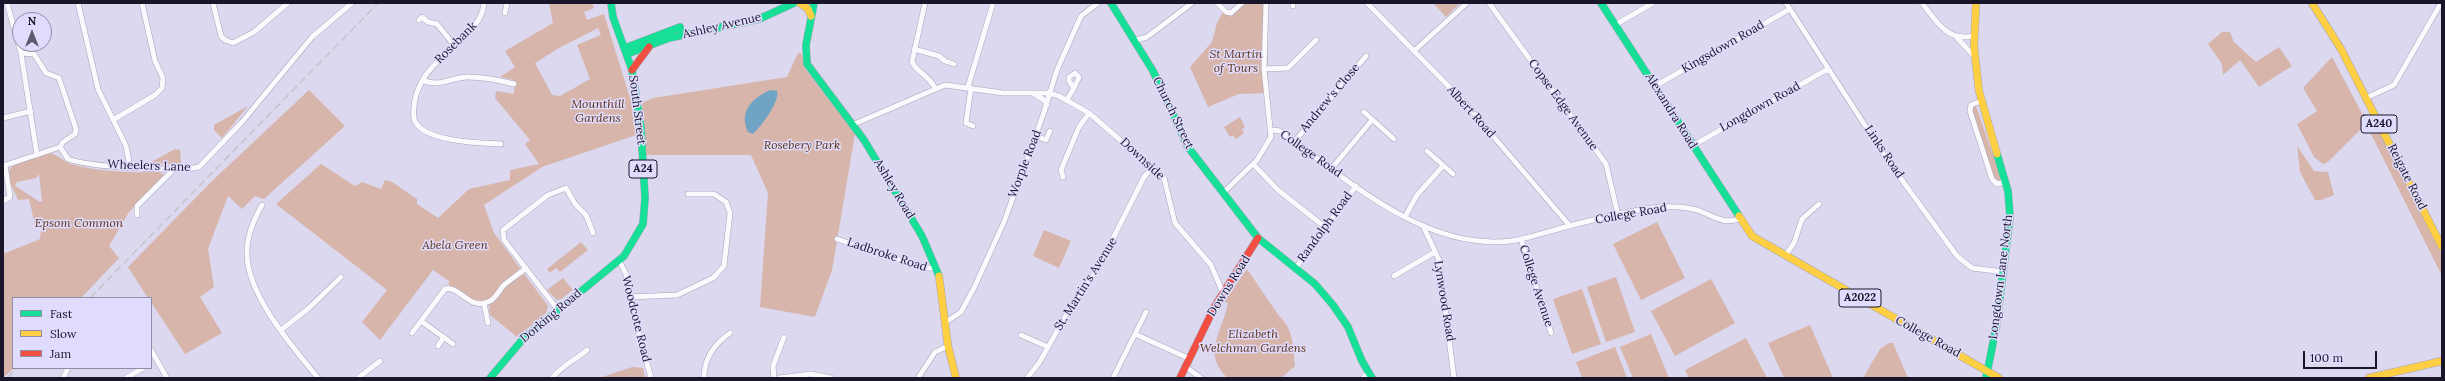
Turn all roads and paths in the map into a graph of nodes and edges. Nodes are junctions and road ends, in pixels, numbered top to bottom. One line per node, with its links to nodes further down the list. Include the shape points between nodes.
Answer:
1 (7, 3): 46 (street)
2 (78, 3): 69 (street, via 98,89)
3 (142, 3): 69 (street, via 155,61 163,78 162,88 156,95)
4 (213, 3): 5 (street, via 221,36 233,43 254,32)
5 (288, 3)
6 (352, 3): 88 (street, Wheelers Lane, via 312,37 209,158 199,166)
7 (484, 3): 41 (street, Rosebank, via 477,24)
8 (507, 3): 32 (street)
9 (611, 3): 44 (main road, South Street / A24)
10 (794, 3): 36 (main road, Ashley Avenue, via 758,19)
11 (800, 3): 33 (main road, via 808,9)
12 (814, 3): 33 (main road, Ashley Road)
13 (925, 3): 43 (street)
14 (993, 3): 56 (street)
15 (1098, 3): 59 (street, Worple Road, via 1081,16 1056,70)
16 (1111, 3): 39 (main road, Church Street)
17 (1192, 3): 39 (street, via 1147,36)
18 (1217, 3): 19 (street, via 1226,12 1231,13)
19 (1242, 3)
20 (1266, 3): 50 (street)
21 (1367, 3): 45 (street, Albert Road)
22 (1467, 3): 45 (street)
23 (1489, 3): 99 (street, Copse Edge Avenue, via 1606,164)
24 (1601, 3): 35 (main road, Alexandra Road / A2022)
25 (1653, 3): 35 (street)
26 (1786, 3): 31 (street, Links Road)
27 (1922, 3): 38 (street, via 1942,28)
28 (1976, 3): 37 (main road, Longdown Lane North)
29 (2312, 3): 61 (main road, Reigate Road / A240, via 2341,48)
30 (2441, 3): 61 (street, via 2394,85)
31 (1790, 9): 51 (street, Links Road); 55 (street, Kingsdown Road)
32 (505, 13)
33 (811, 16): 71 (main road, Ashley Road, via 806,51 807,64)
34 (419, 20): 41 (street, via 422,17 437,24)
35 (1615, 25): 55 (main road, Alexandra Road / A2022)
36 (682, 35): 42 (main road, Ashley Avenue); 44 (main road, Ashley Avenue, via 680,26)
37 (1974, 36): 38 (street); 48 (main road, Longdown Lane North)
38 (1957, 38): 48 (street)
39 (1136, 40): 94 (main road, Church Street, via 1185,143)
40 (1316, 40): 50 (street, via 1288,68)
41 (454, 45): 53 (street, Rosebank, via 439,58)
42 (649, 47): 44 (main road, Ashley Avenue); 52 (main road)
43 (914, 49): 49 (street, via 939,56); 57 (street, via 913,65 928,76)
44 (626, 51): 52 (main road, South Street / A24)
45 (1414, 51): 103 (street, Albert Road, via 1464,102)
46 (21, 54): 65 (street); 80 (street, via 34,54 46,73 59,78 76,129 75,134)
47 (1366, 56): 77 (street, Andrew's Close)
48 (1975, 57): 63 (main road, Longdown Lane North)
49 (954, 64)
50 (1264, 69): 73 (street)
51 (1828, 69): 79 (street, Longdown Road); 117 (street, Links Road, via 1886,158 1956,256 1972,268)
52 (632, 70): 113 (main road, South Street / A24, via 641,128 646,210 638,234 627,253)
53 (423, 80): 54 (street, Rosebank, via 435,84 469,77); 78 (street, Rosebank, via 416,96 413,114 415,122 423,131 453,140)
54 (514, 84)
55 (1655, 86): 79 (main road, Alexandra Road / A2022)
56 (970, 87): 57 (street, via 945,85); 60 (street, via 1003,93); 72 (street, via 966,123)
57 (935, 88): 71 (street)
58 (1074, 88): 62 (street)
59 (1051, 93): 60 (street); 62 (street, Downside); 64 (street, Worple Road)
60 (1033, 94): 64 (street, via 1044,100)
61 (2366, 98): 110 (main road, Reigate Road / A240)
62 (1067, 100): 67 (street, Downside)
63 (1981, 101): 92 (main road, Longdown Lane North); 92 (street, via 1971,105 1970,111 1992,180 1997,184)
64 (1047, 105): 75 (street, Worple Road)
65 (31, 111): 68 (street); 82 (street)
66 (1364, 112): 70 (street)
67 (1089, 113): 87 (street, Downside); 91 (street, via 1079,126 1061,170)
68 (3, 118)
69 (113, 120): 86 (street, via 126,146)
70 (1372, 120): 76 (street); 89 (street)
71 (852, 125): 115 (main road, Ashley Road, via 905,204)
72 (973, 126)
73 (1272, 130): 77 (street, College Road, via 1280,131); 84 (street, via 1269,143)
74 (1050, 131): 75 (street, via 1046,140)
75 (1036, 136): 126 (street, Worple Road, via 997,240 974,288 961,312)
76 (1394, 139)
77 (1295, 141): 89 (street, College Road)
78 (501, 144)
79 (1692, 146): 102 (main road, Alexandra Road / A2022)
80 (60, 147): 82 (street); 86 (street, Wheelers Lane, via 70,160)
81 (1427, 151): 85 (street)
82 (37, 155): 83 (street)
83 (4, 165): 96 (street, via 10,197)
84 (1254, 165): 94 (street); 104 (street, via 1281,193)
85 (1443, 166): 90 (street); 101 (street, via 1417,195)
86 (130, 167): 88 (street, Wheelers Lane)
87 (1153, 167): 120 (street, Downside, via 1166,181 1175,223 1211,265); 139 (street, St. Martin's Avenue, via 1144,177 1097,270 1067,312)
88 (175, 168): 100 (street, via 137,206)
89 (1332, 168): 93 (street, College Road)
90 (1453, 174)
91 (1063, 178)
92 (2006, 182): 117 (main road, Longdown Lane North, via 2010,216)
93 (1356, 186): 101 (street, College Road); 104 (street, Randolph Road)
94 (1224, 192): 107 (main road, Church Street)
95 (688, 194): 121 (street, via 714,194 726,202 730,213 724,266 713,278 677,295)
96 (3, 201)
97 (1819, 204): 112 (street, via 1802,219 1794,243)
98 (262, 206): 128 (street, via 253,223 248,242 248,265 260,295)
99 (1618, 214): 102 (street, College Road, via 1670,207 1697,210 1726,222); 103 (street, College Road)
100 (137, 215)
101 (1405, 217): 105 (street, College Road)
102 (1739, 219): 112 (main road, College Road / A2022, via 1752,236)
103 (1570, 226): 109 (street, College Road)
104 (1326, 228): 116 (street, Randolph Road)
105 (1424, 228): 109 (street, College Road, via 1476,241); 111 (street, Lynwood Road)
106 (593, 233): 114 (street, via 586,214 575,204 568,189 562,188 554,192 502,232 504,240)
107 (1258, 238): 116 (main road, Church Street); 120 (main road, Downs Road)
108 (837, 239): 115 (street, Ladbroke Road, via 924,268)
109 (1521, 239): 131 (street, College Avenue)
110 (2442, 247)
111 (1435, 252): 118 (street); 170 (street, Lynwood Road)
112 (1785, 256): 150 (main road, College Road / A2022)
113 (619, 260): 121 (street, Woodcote Road, via 626,274); 123 (main road, Dorking Road / A24)
114 (526, 268): 122 (street, via 506,284 494,298); 123 (street)
115 (937, 268): 126 (main road, Ashley Road)
116 (1295, 268): 151 (main road, Church Street, via 1321,290 1342,317)
117 (2004, 272): 150 (main road, Longdown Lane North)
118 (1394, 276)
119 (341, 277): 128 (street, via 309,308)
120 (1222, 293): 142 (main road, Downs Road)
121 (629, 297): 159 (street, Woodcote Road)
122 (484, 303): 125 (street, via 472,302 447,288); 127 (street)
123 (558, 310): 152 (main road, Dorking Road / A24, via 523,339)
124 (1146, 312): 132 (street)
125 (421, 320): 129 (street); 135 (street)
126 (946, 322): 138 (main road, Ashley Road)
127 (488, 323)
128 (281, 330): 156 (street)
129 (412, 333)
130 (730, 333): 160 (street, via 711,351 705,364)
131 (1551, 333)
132 (1135, 334): 142 (street); 167 (street)
133 (1022, 335): 139 (street)
134 (784, 337): 161 (street, via 773,366)
135 (444, 338): 136 (street); 137 (street)
136 (454, 344)
137 (438, 346)
138 (948, 346): 164 (street, via 935,352); 165 (main road, Ashley Road)
139 (1048, 347): 166 (street, St. Martin's Avenue)
140 (587, 350): 158 (street, via 563,365)
141 (152, 352): 143 (street)
142 (1190, 359): 147 (main road, Downs Road)
143 (156, 360): 146 (street); 155 (street)
144 (380, 361): 157 (street)
145 (2442, 361): 172 (main road)
146 (152, 362)
147 (1186, 367): 168 (main road, Downs Road); 169 (street)
148 (68, 369): 153 (street)
149 (140, 369): 154 (street)
150 (1987, 375): 171 (main road, College Road / A2022)
151 (1368, 376)
152 (492, 377)
153 (63, 378)
154 (126, 378)
155 (167, 378)
156 (318, 378)
157 (358, 378)
158 (552, 378)
159 (650, 378)
160 (704, 378)
161 (774, 378)
162 (779, 378): 163 (street, via 811,374)
163 (831, 378)
164 (918, 378)
165 (956, 378)
166 (1027, 378)
167 (1112, 378)
168 (1180, 378)
169 (1201, 378)
170 (1454, 378)
171 (1999, 378)
172 (2369, 378)

